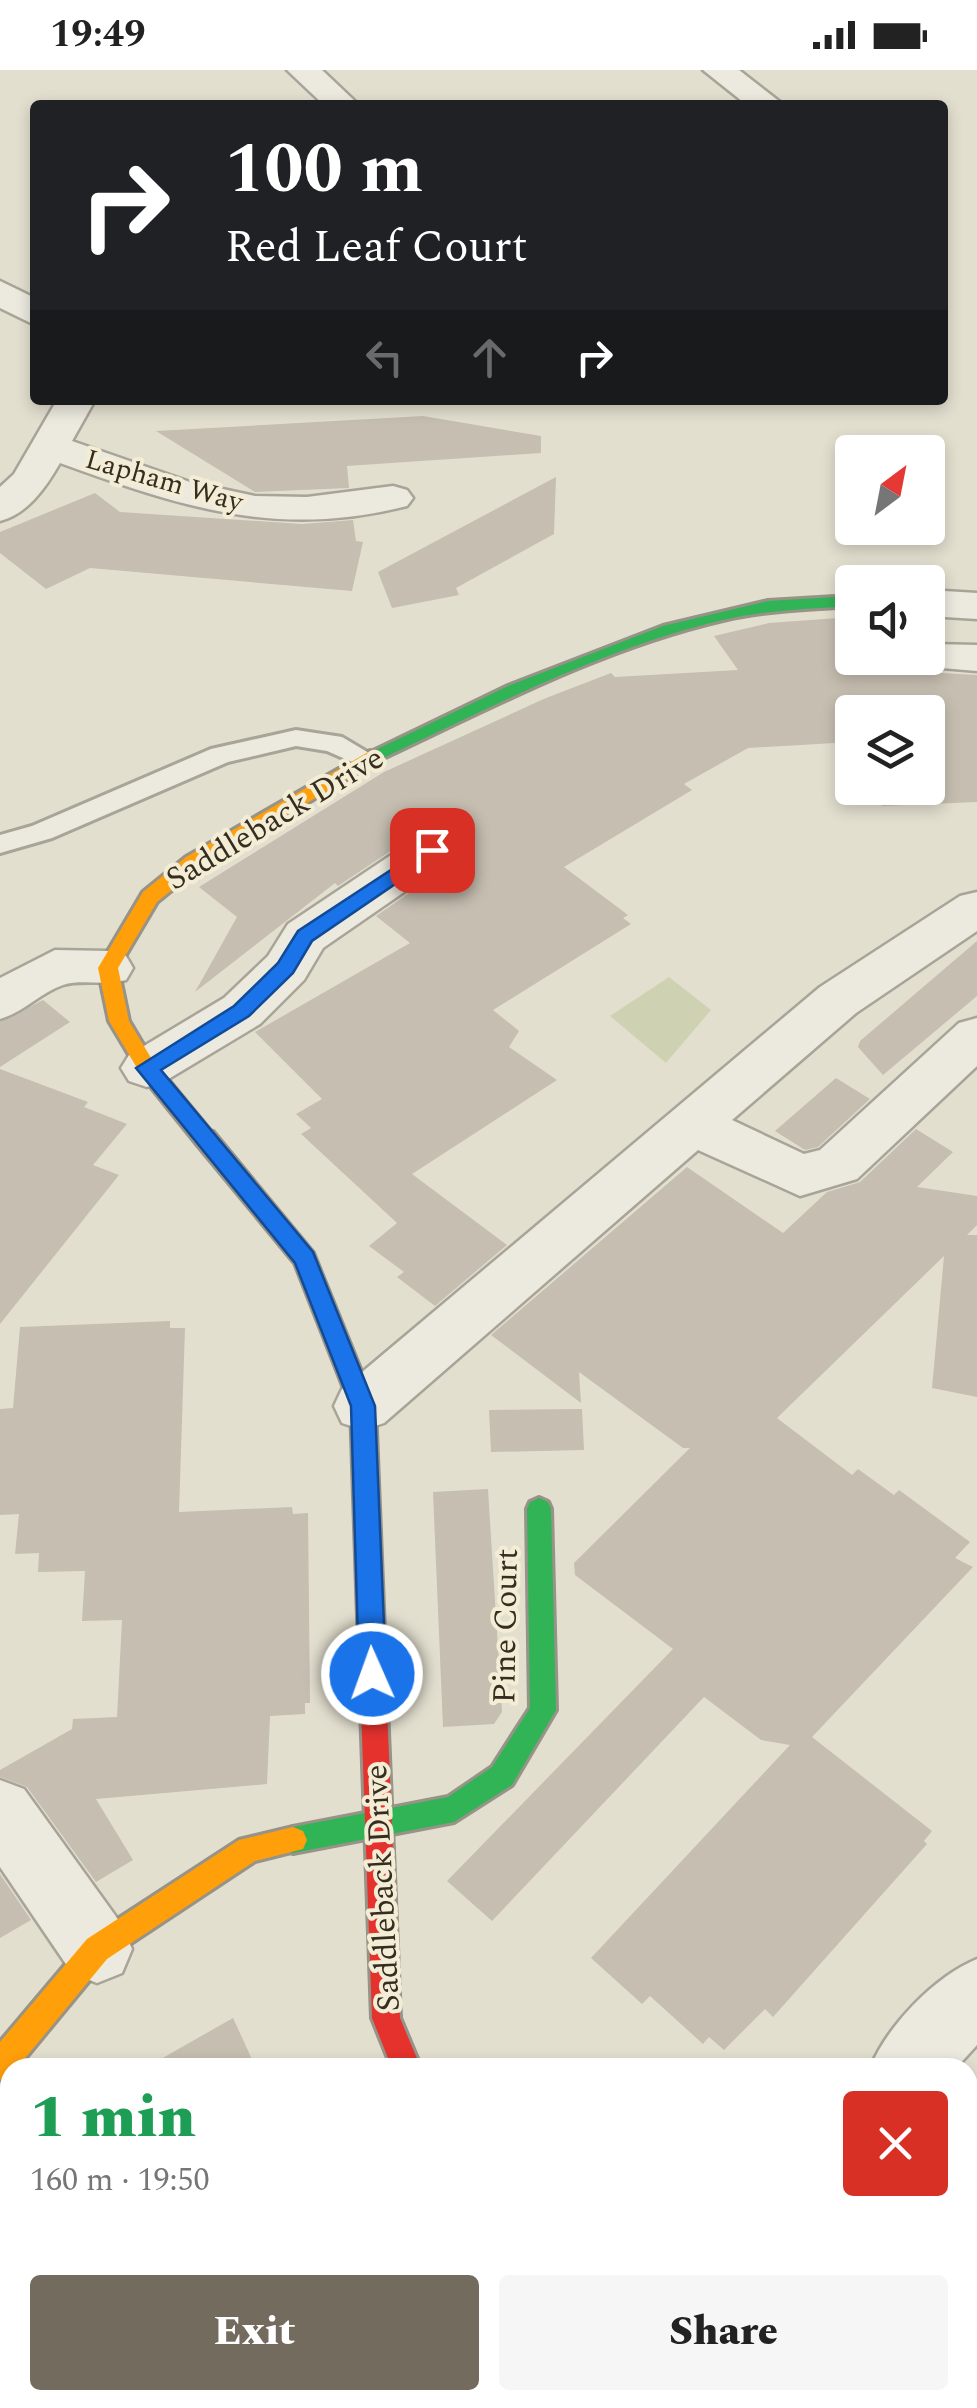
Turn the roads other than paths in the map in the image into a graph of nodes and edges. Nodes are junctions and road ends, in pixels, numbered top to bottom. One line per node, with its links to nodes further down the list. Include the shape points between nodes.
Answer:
1 (303, 70): 3 (street)
2 (720, 70): 4 (street)
3 (337, 100)
4 (761, 100)
5 (0, 292): 6 (street)
6 (30, 311)
7 (73, 405): 8 (street, Lapham Way)
8 (48, 446): 9 (street, Lapham Way, via 178,490 257,508 327,509); 10 (street, via 30,480)
9 (393, 498)
10 (0, 510)
11 (835, 602): 16 (street, Saddleback Drive, via 766,606 670,631)
12 (945, 604): 13 (street)
13 (977, 606)
14 (945, 657): 15 (street)
15 (977, 658)
16 (366, 759): 17 (lane, via 333,743 296,738 220,755); 20 (street, Saddleback Drive, via 194,862 150,897)
17 (0, 844)
18 (432, 850): 23 (street, via 305,936 286,968 242,1011)
19 (977, 908): 24 (street, via 838,1000)
20 (108, 968): 21 (street, via 55,967); 23 (street, Saddleback Drive, via 119,1020)
21 (0, 1001)
22 (977, 1036): 24 (street, via 838,1165 800,1176)
23 (147, 1068): 25 (street, Saddleback Drive, via 305,1259)
24 (690, 1123): 25 (street)
25 (363, 1406): 28 (street, Saddleback Drive)
26 (539, 1510): 28 (street, Pine Court, via 542,1710 502,1776 454,1809)
27 (0, 1811): 29 (street)
28 (378, 1827): 29 (street, Pine Court, via 249,1849); 32 (street, Saddleback Drive, via 386,2018)
29 (96, 1949): 31 (street, Pine Court)
30 (977, 1994): 33 (street)
31 (6, 2058)
32 (402, 2058)
33 (916, 2058)

